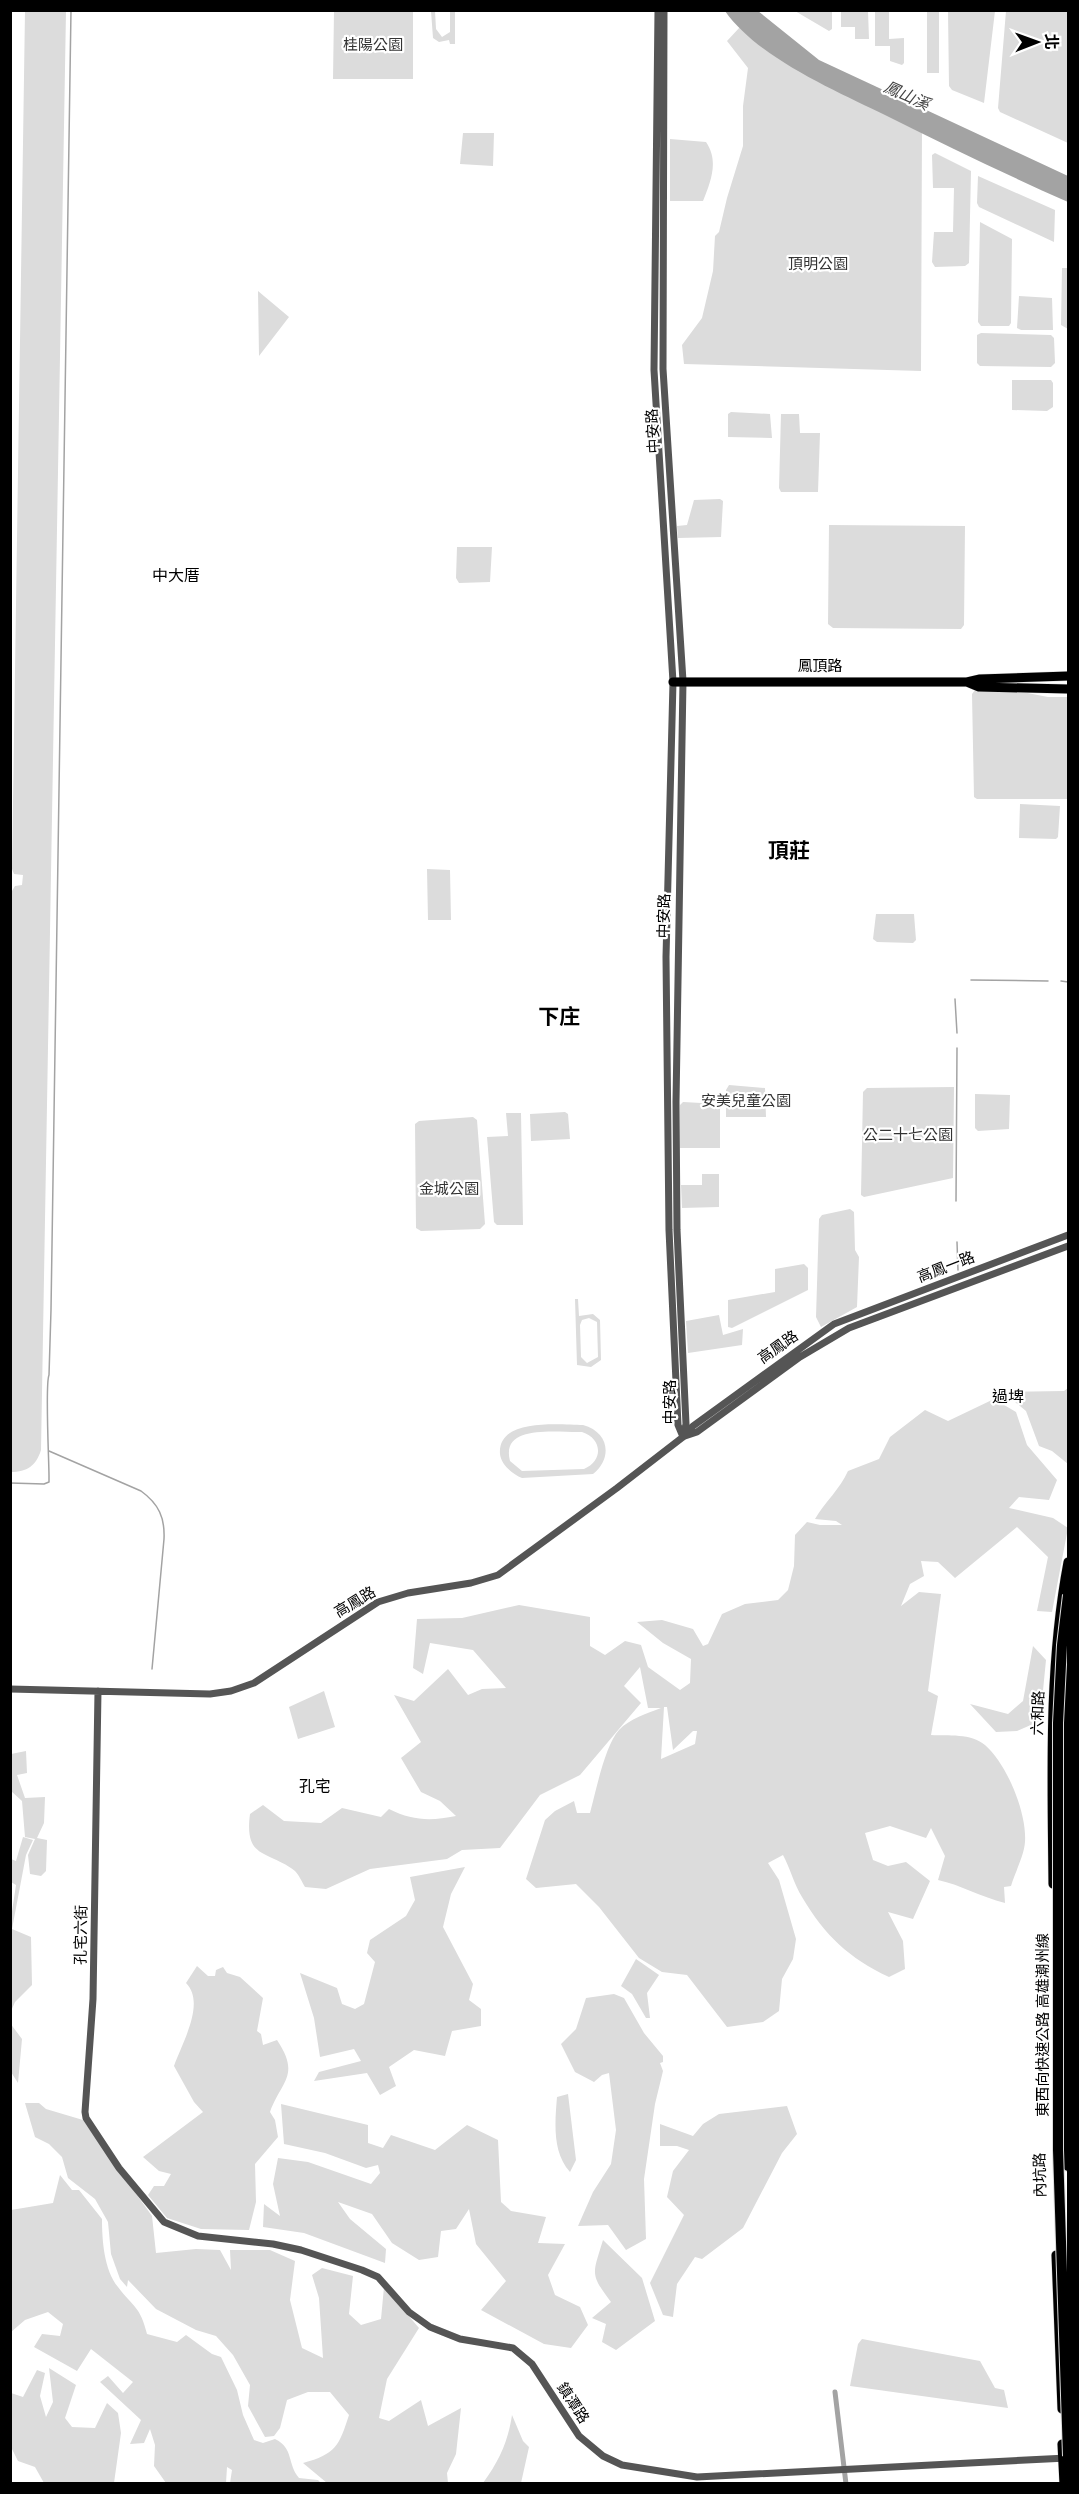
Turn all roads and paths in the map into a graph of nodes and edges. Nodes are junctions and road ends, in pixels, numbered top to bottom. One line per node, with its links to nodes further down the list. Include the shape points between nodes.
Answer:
1 (658, 10): 4 (street, 中安路, via 654,370)
2 (664, 10): 4 (street, 中安路, via 663,369)
3 (1068, 676): 5 (main road, 鳳頂路)
4 (678, 682): 5 (main road, 鳳頂路); 11 (street, 中安路, via 676,1114 686,1424)
5 (967, 682): 6 (main road, 鳳頂路, via 979,687)
6 (1068, 689)
7 (1068, 1235): 9 (street, 高鳳一路)
8 (1068, 1246): 10 (street, 高鳳一路)
9 (834, 1324): 11 (street, 高鳳路, via 693,1425)
10 (838, 1334): 11 (street, 高鳳路, via 697,1432)
11 (683, 1437): 16 (street, 高鳳路, via 498,1575 378,1602 254,1683 210,1694)
12 (1068, 1562): 17 (main road, 六和路, via 1053,1688)
13 (1068, 1595): 21 (highway, 東西向快速公路 高雄潮州線, bridge, via 1058,1723 1058,2150)
14 (1068, 1643): 18 (highway, 東西向快速公路 高雄潮州線)
15 (10, 1689): 16 (street, 高鳳路)
16 (98, 1691): 19 (street, 孔宅六街, via 93,1999 85,2112)
17 (1053, 1866): 20 (main road, 內坑路)
18 (1068, 2166)
19 (119, 2168): 21 (street, 鎮潭路, via 153,2211 174,2227 215,2239 301,2250 362,2270 378,2277 409,2312 430,2327 460,2338 513,2348 532,2364 579,2436 613,2461 697,2477)
20 (1064, 2377): 21 (main road, 內坑路)
21 (1067, 2457): 22 (main road, 內坑路)
22 (1064, 2484)

